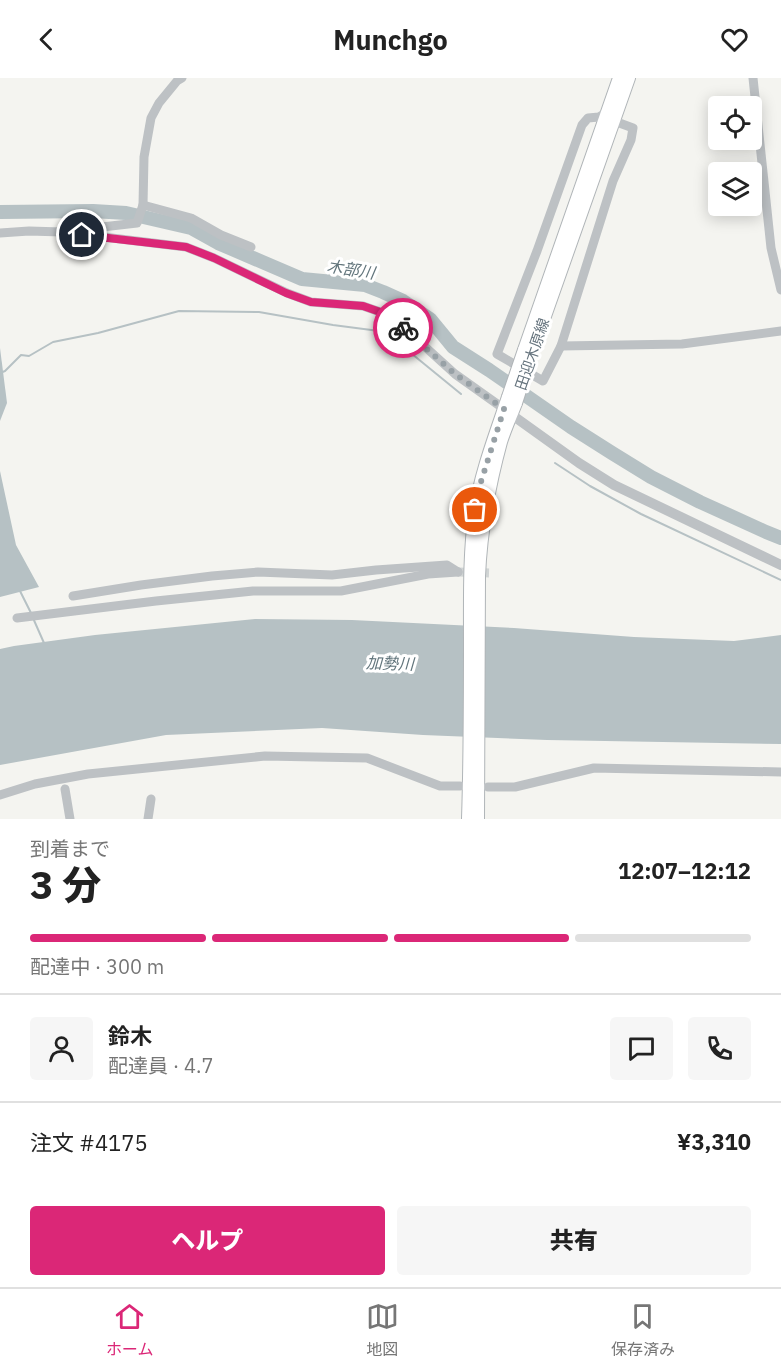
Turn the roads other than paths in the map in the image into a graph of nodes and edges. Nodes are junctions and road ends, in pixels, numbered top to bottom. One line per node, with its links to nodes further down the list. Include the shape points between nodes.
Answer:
1 (182, 78): 6 (street, via 151,118 144,157)
2 (619, 78): 5 (main road, 田迎木原線)
3 (629, 78): 5 (main road, 田迎木原線)
4 (753, 78): 10 (street, via 771,248)
5 (610, 117): 12 (street, via 633,128 631,140 613,181); 12 (street, via 588,118 582,125 497,354 543,381); 13 (main road, 田迎木原線, bridge)
6 (142, 208): 7 (street, via 137,223); 9 (street, via 191,218)
7 (62, 232): 8 (street); 13 (street, via 186,247 311,302 363,306 386,314 455,374)
8 (0, 233)
9 (251, 247)
10 (781, 290)
11 (781, 331): 12 (street, via 682,344)
12 (561, 346)
13 (510, 406): 14 (street, via 579,463 614,485); 17 (main road, 田迎木原線, via 488,495 479,567 474,618)
14 (781, 565)
15 (73, 596): 16 (street, via 258,573 332,575 447,565 458,572 341,591 253,591)
16 (16, 618)
17 (474, 767): 26 (main road, 田迎木原線); 27 (main road, 田迎木原線)
18 (781, 772): 20 (street, via 594,768 515,787)
19 (460, 786): 22 (street, via 440,786 367,758 263,756 88,774)
20 (488, 787)
21 (65, 789): 24 (street)
22 (0, 795)
23 (151, 800): 25 (street)
24 (70, 819)
25 (148, 819)
26 (468, 819)
27 (478, 819)

